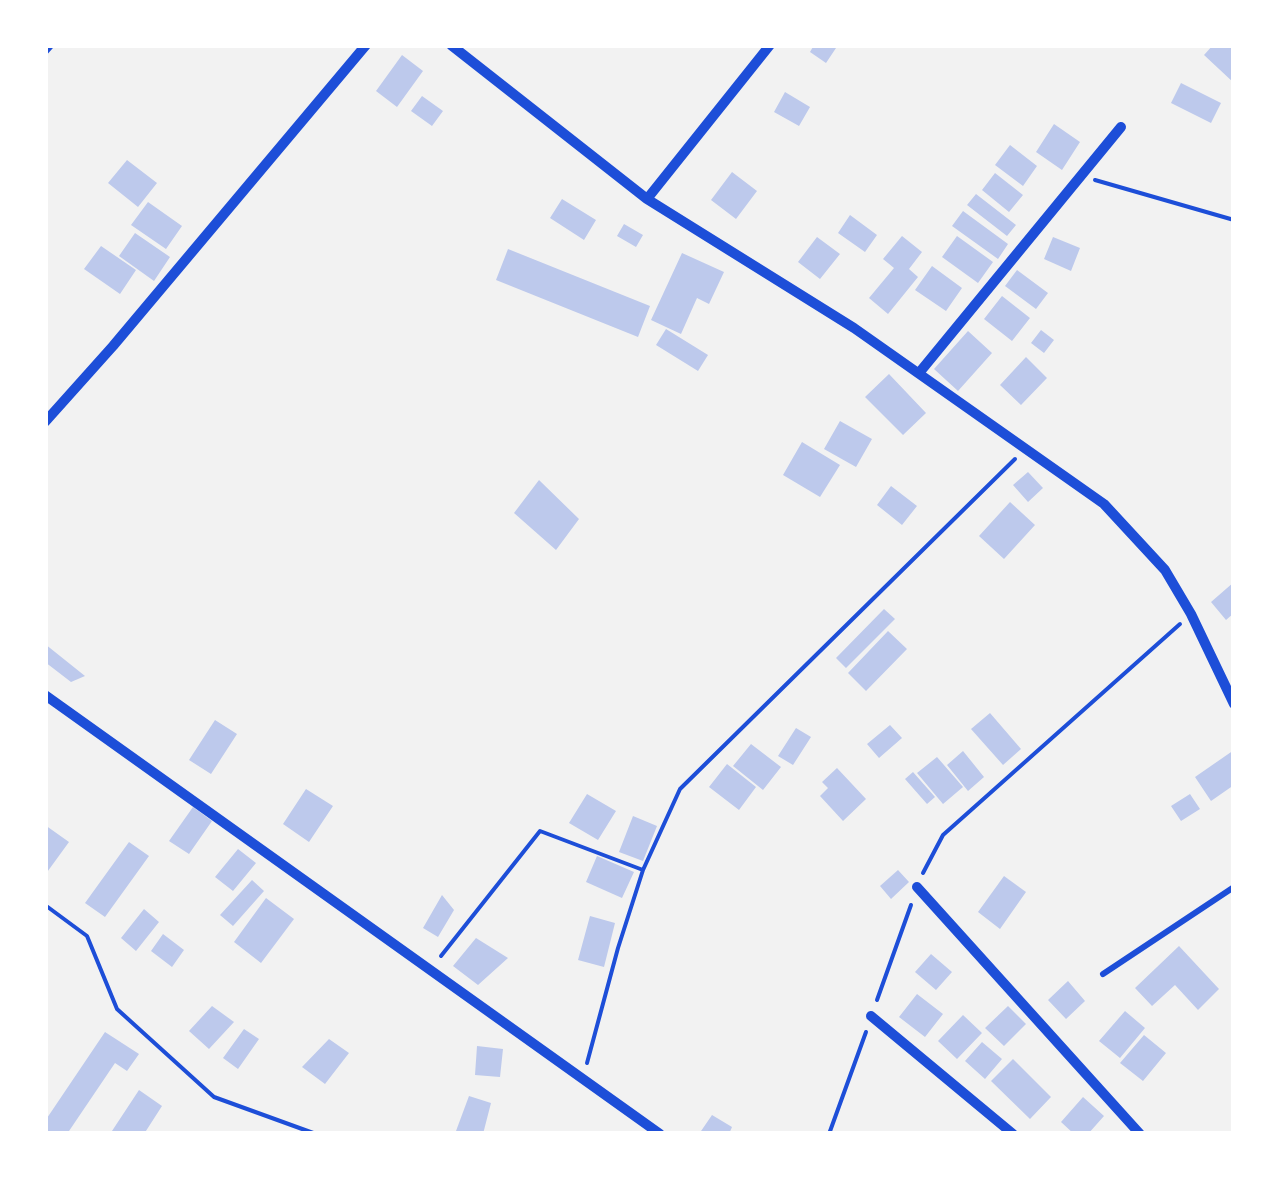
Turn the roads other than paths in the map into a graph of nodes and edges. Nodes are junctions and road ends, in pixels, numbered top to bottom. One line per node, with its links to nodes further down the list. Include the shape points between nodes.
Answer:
1 (366, 45): 7 (street)
2 (452, 45): 5 (street)
3 (770, 45): 5 (street)
4 (1121, 127): 6 (street)
5 (647, 200): 6 (street)
6 (920, 374): 9 (street, via 1104,504 1140,539 1191,614)
7 (45, 422)
8 (45, 695): 14 (street)
9 (1234, 704)
10 (917, 887): 16 (street)
11 (1234, 887): 12 (lane)
12 (1104, 974)
13 (871, 1016): 15 (street)
14 (660, 1134)
15 (1013, 1134)
16 (1140, 1134)

